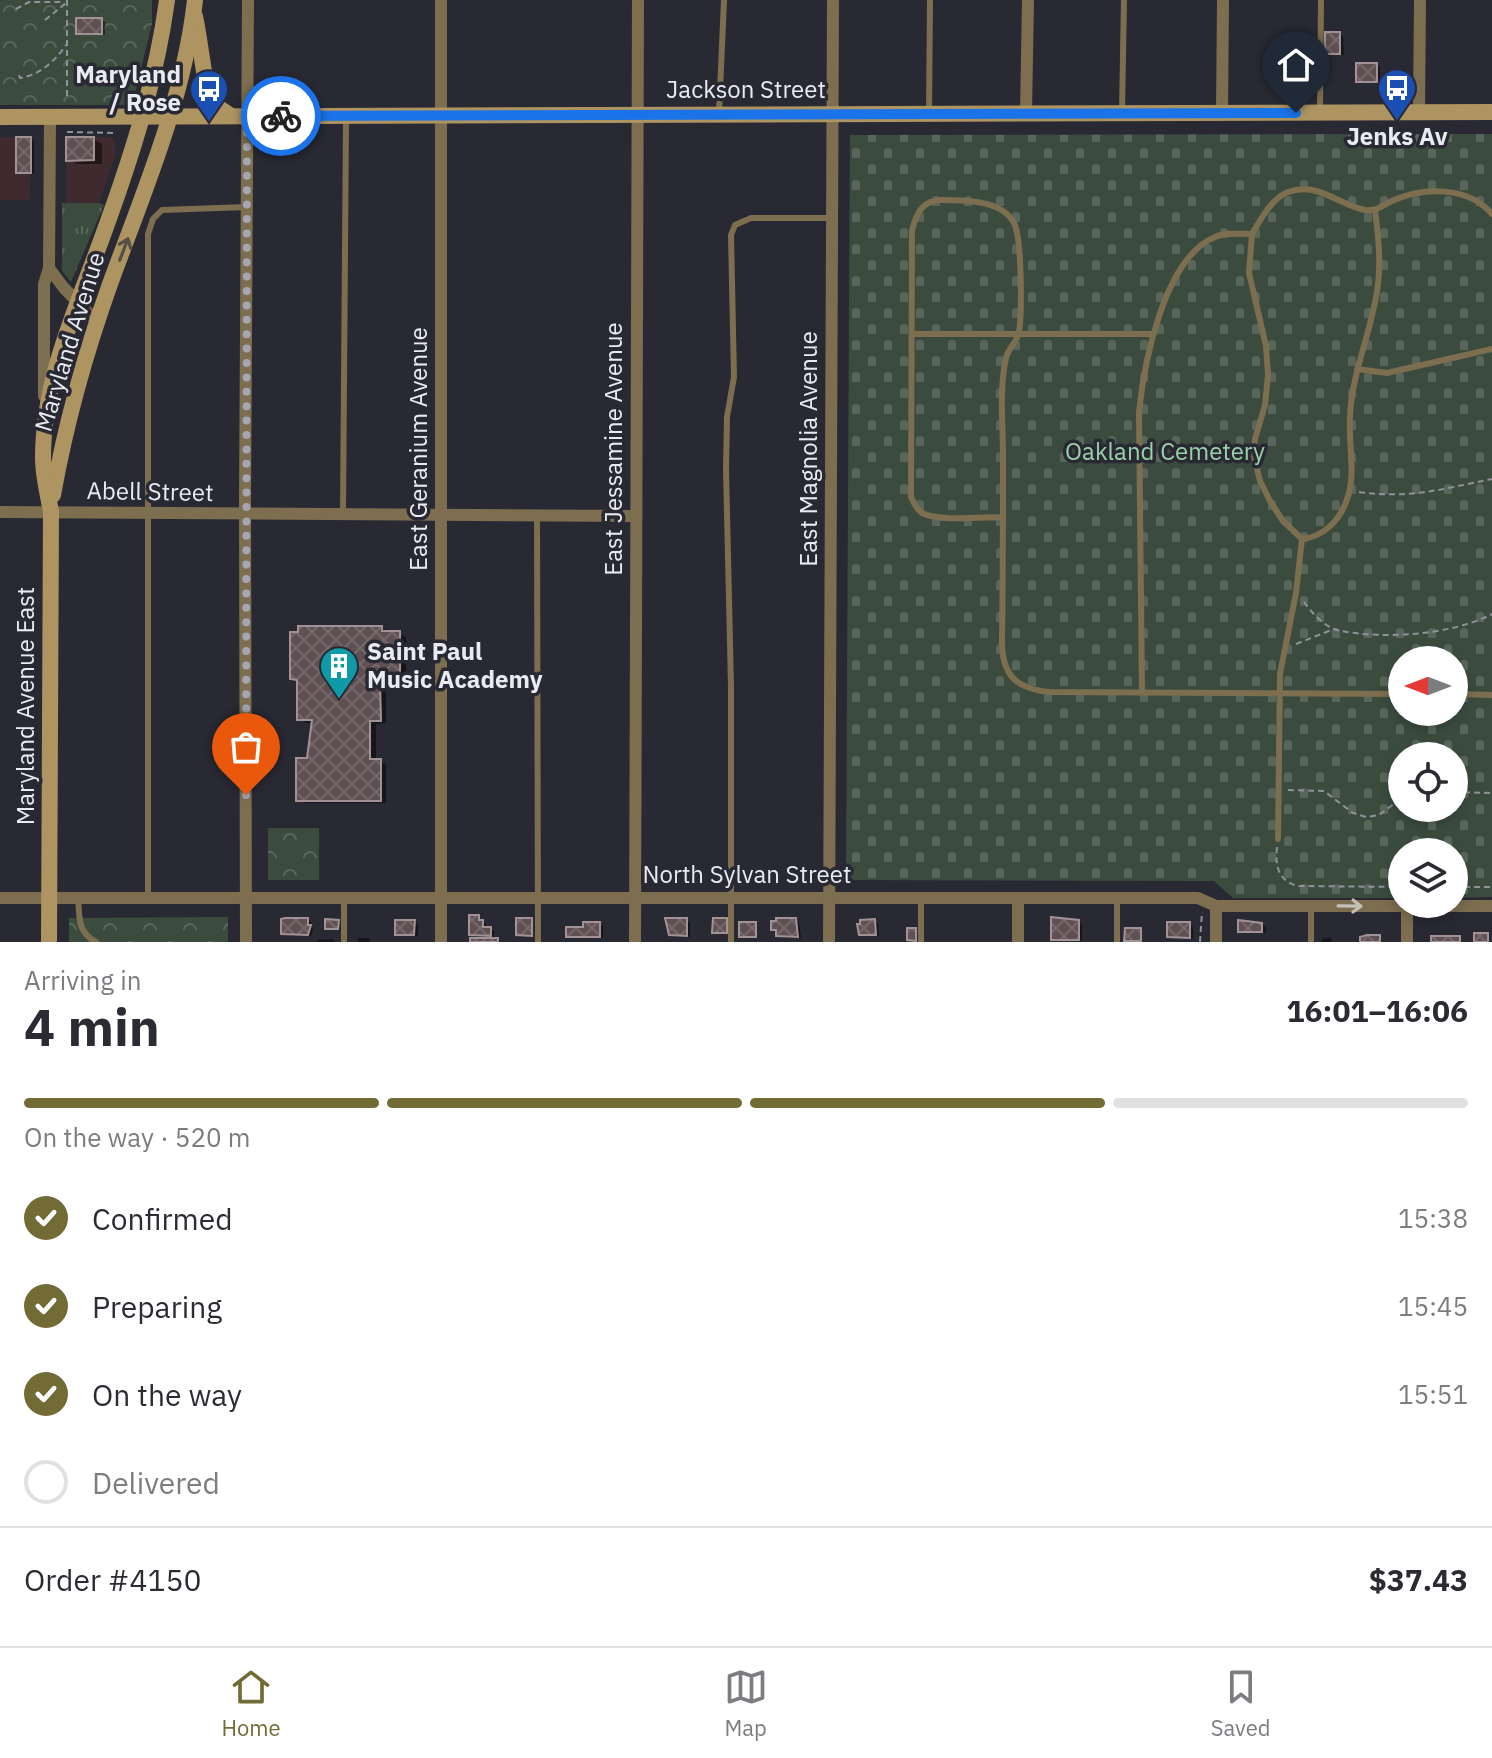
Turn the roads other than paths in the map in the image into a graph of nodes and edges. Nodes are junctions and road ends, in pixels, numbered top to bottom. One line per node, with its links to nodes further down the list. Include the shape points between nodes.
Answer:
1 (167, 0): 25 (main road, Maryland Avenue)
2 (248, 0): 27 (street)
3 (441, 0): 24 (street, East Geranium Avenue)
4 (638, 0): 20 (street, East Jessamine Avenue)
5 (724, 0): 21 (lane)
6 (833, 0): 22 (street, East Magnolia Avenue)
7 (930, 0): 23 (lane)
8 (1028, 0): 16 (street)
9 (1124, 0): 17 (lane)
10 (1223, 0): 18 (street)
11 (1321, 0): 19 (lane)
12 (1420, 0): 14 (street)
13 (194, 5): 26 (main road, Maryland Avenue); 27 (main road, via 210,102)
14 (1419, 112): 15 (main road, Jackson Street); 19 (main road, Jackson Street)
15 (1492, 112)
16 (1026, 113): 17 (main road, Jackson Street); 23 (main road, Jackson Street)
17 (1122, 113): 18 (main road, Jackson Street)
18 (1222, 113): 19 (main road, Jackson Street)
19 (1320, 113)
20 (637, 114): 21 (main road, Jackson Street); 24 (main road, Jackson Street); 52 (street, East Jessamine Avenue)
21 (719, 114): 22 (main road, Jackson Street)
22 (832, 114): 23 (main road, Jackson Street); 34 (street, East Magnolia Avenue)
23 (929, 114)
24 (440, 115): 28 (main road, Jackson Street); 50 (street, East Geranium Avenue)
25 (141, 116): 26 (main road, Jackson Street); 30 (main road, Jackson Street, via 67,125); 37 (main road, Maryland Avenue)
26 (170, 116): 27 (main road, Jackson Street); 38 (main road, Maryland Avenue, one-way to 26)
27 (239, 116): 28 (main road, Jackson Street); 31 (street)
28 (346, 116): 49 (lane)
29 (0, 117): 30 (main road, Jackson Street)
30 (50, 117): 36 (street)
31 (247, 207): 47 (lane, via 162,210 148,234); 48 (street)
32 (1375, 210): 33 (lane, via 1434,190 1473,199); 35 (lane, via 1306,189 1287,193 1269,207); 43 (lane, via 1378,284)
33 (1492, 214)
34 (831, 218): 67 (lane, via 751,218 735,225 731,235 734,377 726,469); 68 (street, East Magnolia Avenue)
35 (1252, 234): 40 (lane, via 1217,235 1197,247 1180,271); 54 (lane, via 1249,273 1268,375 1254,456 1270,501)
36 (49, 268): 37 (street); 44 (street, via 44,284)
37 (76, 300): 38 (street); 44 (main road, Maryland Avenue)
38 (97, 322): 46 (main road, Maryland Avenue, via 68,414)
39 (912, 334): 41 (lane); 41 (lane, via 912,231 921,208 938,200 989,205 1016,225); 53 (lane, via 910,483 916,508 937,517)
40 (1153, 334): 41 (lane); 55 (lane, via 1139,412)
41 (1019, 335): 53 (lane, via 1010,348 1003,380)
42 (1492, 349): 43 (lane, via 1387,373)
43 (1357, 369): 54 (lane, via 1350,418 1350,491 1340,516 1326,531)
44 (44, 423): 46 (main road, Maryland Avenue, via 43,462)
45 (0, 512): 46 (street, Abell Street)
46 (51, 512): 47 (street, Abell Street); 71 (main road, Maryland Avenue East)
47 (149, 515): 48 (street, Abell Street); 61 (lane)
48 (245, 515): 49 (street, Abell Street); 62 (street)
49 (343, 515): 50 (street, Abell Street)
50 (442, 516): 51 (street, Abell Street); 64 (street, East Geranium Avenue)
51 (537, 516): 52 (street, Abell Street); 65 (lane)
52 (636, 516): 66 (street, East Jessamine Avenue)
53 (1003, 517): 55 (lane, via 1002,651 1015,682 1050,692)
54 (1302, 539): 56 (lane)
55 (1142, 692): 56 (lane)
56 (1281, 692): 57 (lane); 60 (lane)
57 (1388, 694)
58 (1468, 694): 59 (lane)
59 (1492, 695)
60 (1278, 839)
61 (148, 897): 62 (street, North Sylvan Street); 72 (street, North Sylvan Street)
62 (246, 897): 63 (street, North Sylvan Street); 83 (street)
63 (344, 897): 64 (street, North Sylvan Street); 84 (lane)
64 (442, 897): 65 (street, North Sylvan Street); 85 (street, East Geranium Avenue)
65 (539, 897): 66 (street, North Sylvan Street); 86 (lane)
66 (635, 897): 67 (street, North Sylvan Street); 87 (street, East Jessamine Avenue)
67 (731, 897): 68 (street, North Sylvan Street); 88 (lane)
68 (830, 897): 69 (street, North Sylvan Street); 89 (street, East Magnolia Avenue)
69 (921, 897): 73 (street, North Sylvan Street); 90 (lane)
70 (0, 898): 71 (street, North Sylvan Street)
71 (49, 899): 72 (street, North Sylvan Street); 81 (main road, Maryland Avenue East)
72 (78, 899): 82 (lane, via 80,927)
73 (1018, 899): 74 (street, North Sylvan Street); 91 (street)
74 (1117, 899): 76 (street, North Sylvan Street, via 1198,898); 92 (lane)
75 (1311, 905): 76 (street, North Sylvan Street); 79 (street, North Sylvan Street, one-way to 79); 94 (lane)
76 (1216, 906): 93 (street)
77 (1468, 906): 78 (street, North Sylvan Street)
78 (1492, 906)
79 (1388, 907)
80 (1407, 918): 95 (street)
81 (49, 942)
82 (96, 942)
83 (246, 942)
84 (344, 942)
85 (441, 942)
86 (538, 942)
87 (635, 942)
88 (731, 942)
89 (829, 942)
90 (921, 942)
91 (1018, 942)
92 (1117, 942)
93 (1216, 942)
94 (1311, 942)
95 (1407, 942)

